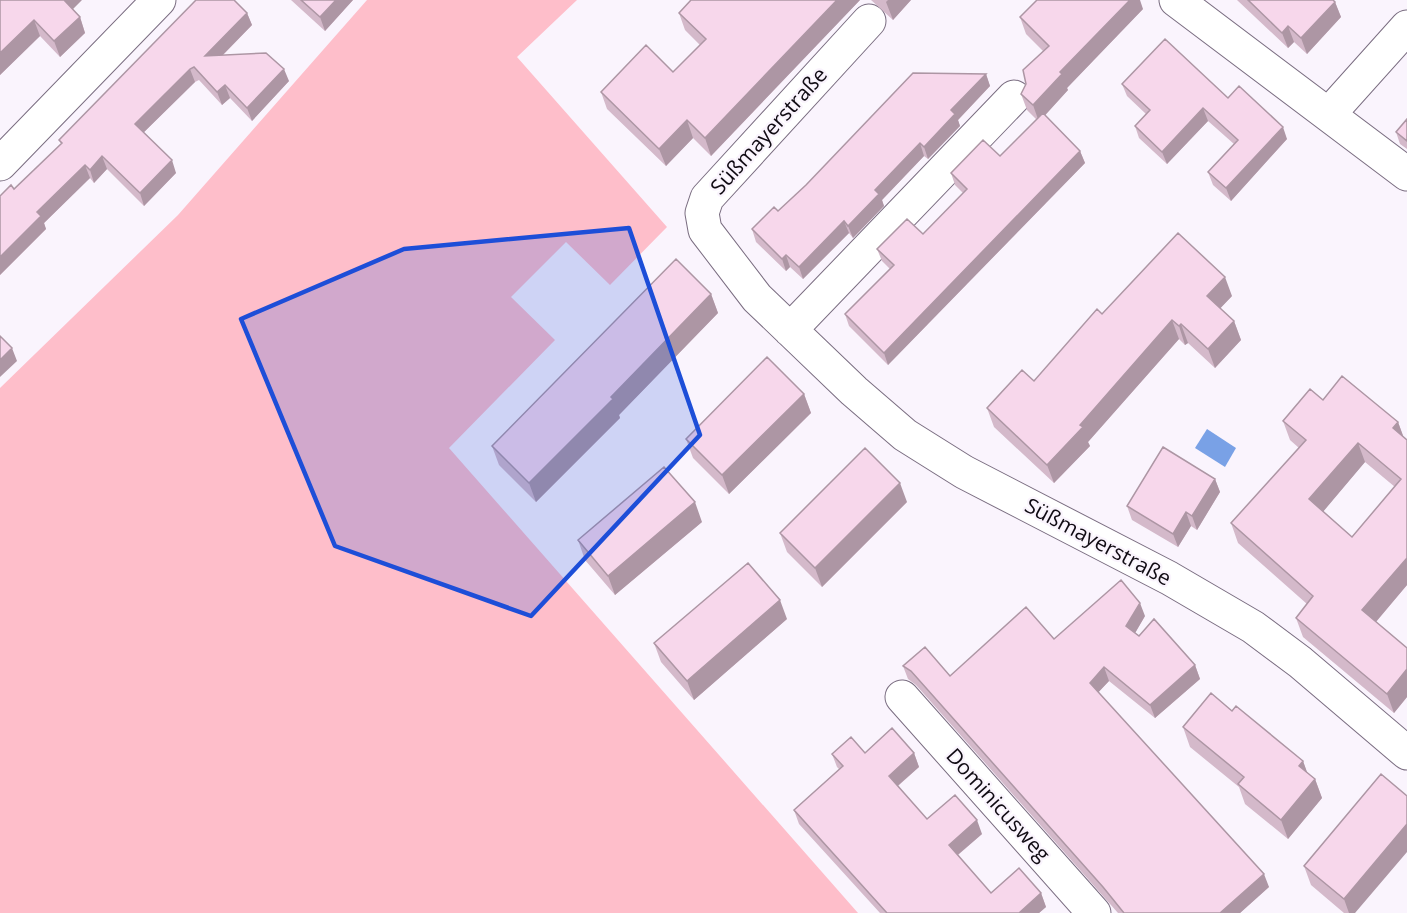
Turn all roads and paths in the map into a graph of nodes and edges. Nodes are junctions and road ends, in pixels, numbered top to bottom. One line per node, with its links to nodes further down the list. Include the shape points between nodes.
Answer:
1 (159, 0): 7 (street)
2 (1176, 0): 6 (street)
3 (869, 21): 9 (street, Süßmayerstraße, via 707,198 702,213 705,230 738,275)
4 (1407, 27): 6 (street)
5 (1014, 97): 9 (street)
6 (1329, 114): 8 (street)
7 (0, 164)
8 (1407, 174)
9 (790, 330): 11 (street, Süßmayerstraße, via 905,435 964,472 1169,578 1253,627)
10 (902, 697): 12 (street, Dominicusweg)
11 (1407, 753)
12 (1094, 913)

